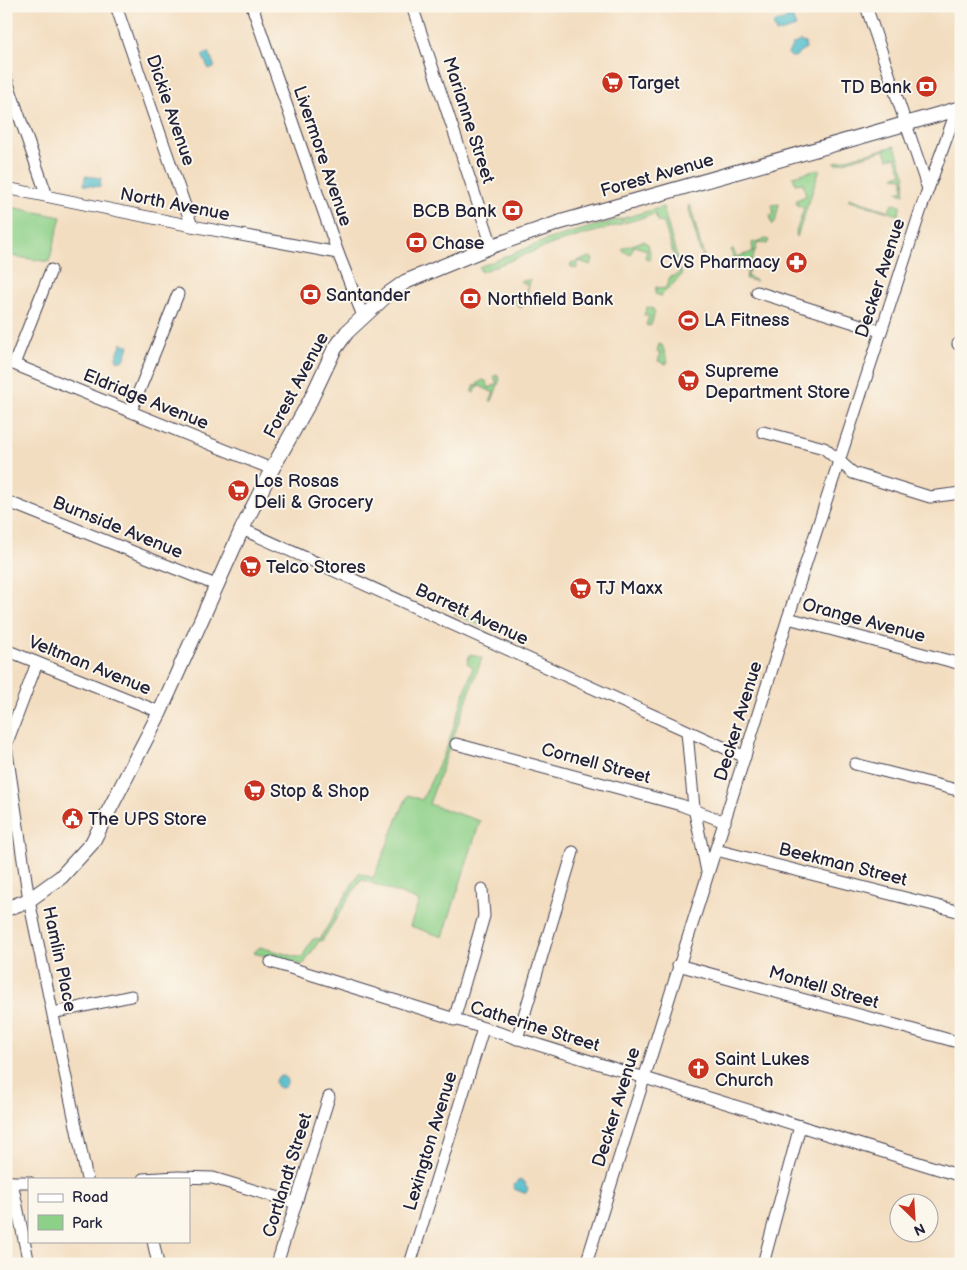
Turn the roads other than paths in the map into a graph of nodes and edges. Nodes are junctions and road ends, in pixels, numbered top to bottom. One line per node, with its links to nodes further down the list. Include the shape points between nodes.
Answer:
1 (116, 6): 11 (street, Dickie Avenue)
2 (252, 6): 13 (street, Livermore Avenue)
3 (412, 6): 12 (street, Marianne Street)
4 (866, 6): 7 (street)
5 (6, 78): 10 (street)
6 (959, 109): 7 (main road, Forest Avenue); 9 (street, Decker Avenue)
7 (905, 124): 9 (street); 12 (main road, Forest Avenue, via 652,195)
8 (6, 188): 10 (street, North Avenue)
9 (928, 189): 18 (street, Decker Avenue)
10 (47, 196): 11 (street, North Avenue)
11 (192, 226): 13 (street, North Avenue)
12 (492, 246): 17 (main road, Forest Avenue, via 405,282)
13 (338, 253): 17 (street, Livermore Avenue)
14 (51, 270): 19 (street)
15 (757, 292): 18 (street)
16 (178, 294): 20 (street)
17 (363, 316): 23 (main road, Forest Avenue, via 340,340)
18 (880, 331): 22 (street, Decker Avenue)
19 (10, 363): 20 (street, Eldridge Avenue)
20 (131, 411): 23 (street, Eldridge Avenue)
21 (763, 432): 22 (street, via 824,448)
22 (840, 460): 24 (street, via 853,473 930,497); 28 (street, Decker Avenue)
23 (272, 469): 26 (main road, Forest Avenue)
24 (961, 493)
25 (6, 501): 27 (street, Burnside Avenue)
26 (242, 529): 27 (main road, Forest Avenue); 33 (street, Barrett Avenue)
27 (216, 585): 32 (main road, Forest Avenue)
28 (788, 618): 31 (street, Orange Avenue); 36 (street, Decker Avenue)
29 (6, 650): 30 (street, Veltman Avenue)
30 (37, 663): 32 (street, Veltman Avenue); 35 (street, Hamlin Place)
31 (961, 664)
32 (160, 712): 45 (main road, Forest Avenue, via 92,843 61,877)
33 (687, 732): 36 (street, Barrett Avenue); 39 (street)
34 (456, 744): 39 (street, Cornell Street)
35 (6, 745): 45 (street, Hamlin Place)
36 (745, 758): 40 (street, Decker Avenue)
37 (855, 764): 38 (street)
38 (961, 791)
39 (694, 808): 40 (street, Cornell Street); 43 (street)
40 (725, 822): 41 (street, Decker Avenue)
41 (716, 850): 43 (street, Decker Avenue); 47 (street, Beekman Street)
42 (573, 852): 54 (street)
43 (707, 872): 49 (street, Decker Avenue)
44 (482, 889): 52 (street, via 484,916)
45 (29, 900): 46 (main road, Forest Avenue); 51 (street, Hamlin Place)
46 (6, 909)
47 (961, 912)
48 (271, 962): 52 (street, Catherine Street)
49 (678, 964): 55 (street, Montell Street); 56 (street, Decker Avenue)
50 (130, 996): 51 (street)
51 (53, 1013): 60 (street, Hamlin Place)
52 (454, 1020): 53 (street, Catherine Street)
53 (483, 1029): 54 (street, Catherine Street); 69 (street, Lexington Avenue)
54 (517, 1039): 56 (street, Catherine Street)
55 (961, 1043)
56 (643, 1077): 58 (street, Catherine Street); 70 (street, Decker Avenue)
57 (329, 1097): 64 (street, Cortlandt Street)
58 (800, 1126): 59 (street, Catherine Street); 71 (street)
59 (961, 1176)
60 (87, 1178)
61 (160, 1178): 64 (street, via 213,1178)
62 (9, 1182): 63 (street); 66 (street)
63 (28, 1182)
64 (296, 1203): 68 (street, Cortlandt Street)
65 (153, 1242): 67 (street)
66 (29, 1264)
67 (158, 1264)
68 (278, 1264)
69 (410, 1264)
70 (586, 1264)
71 (763, 1264)

